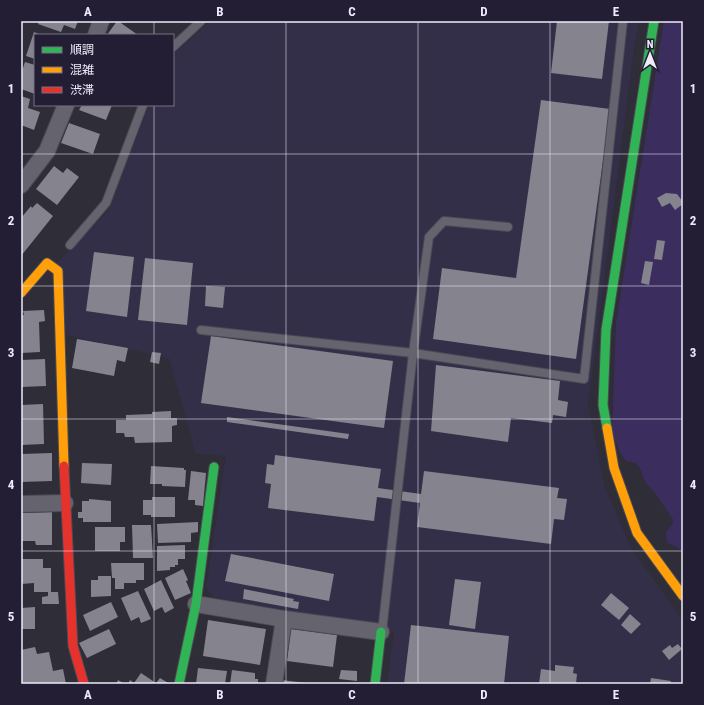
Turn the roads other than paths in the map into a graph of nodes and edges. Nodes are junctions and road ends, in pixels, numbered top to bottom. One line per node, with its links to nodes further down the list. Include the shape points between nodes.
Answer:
1 (101, 21): 5 (street)
2 (201, 21): 6 (lane)
3 (624, 21): 14 (lane, via 584,379)
4 (654, 21): 18 (street, via 606,330 603,405 614,468 638,533)
5 (96, 34)
6 (174, 46)
7 (66, 106): 9 (street, via 48,150)
8 (143, 106): 11 (lane, via 106,203)
9 (21, 185)
10 (508, 227): 14 (lane, via 444,221 429,236)
11 (70, 245)
12 (21, 293): 16 (street, via 47,263 58,271)
13 (201, 330): 14 (lane)
14 (413, 353): 21 (lane)
15 (214, 467): 19 (street)
16 (65, 503): 17 (street); 22 (street, via 73,646)
17 (21, 504)
18 (683, 596)
19 (196, 604): 20 (street); 23 (street)
20 (284, 619): 21 (street); 24 (street)
21 (381, 632): 25 (street)
22 (84, 684)
23 (179, 684)
24 (274, 684)
25 (375, 684)

